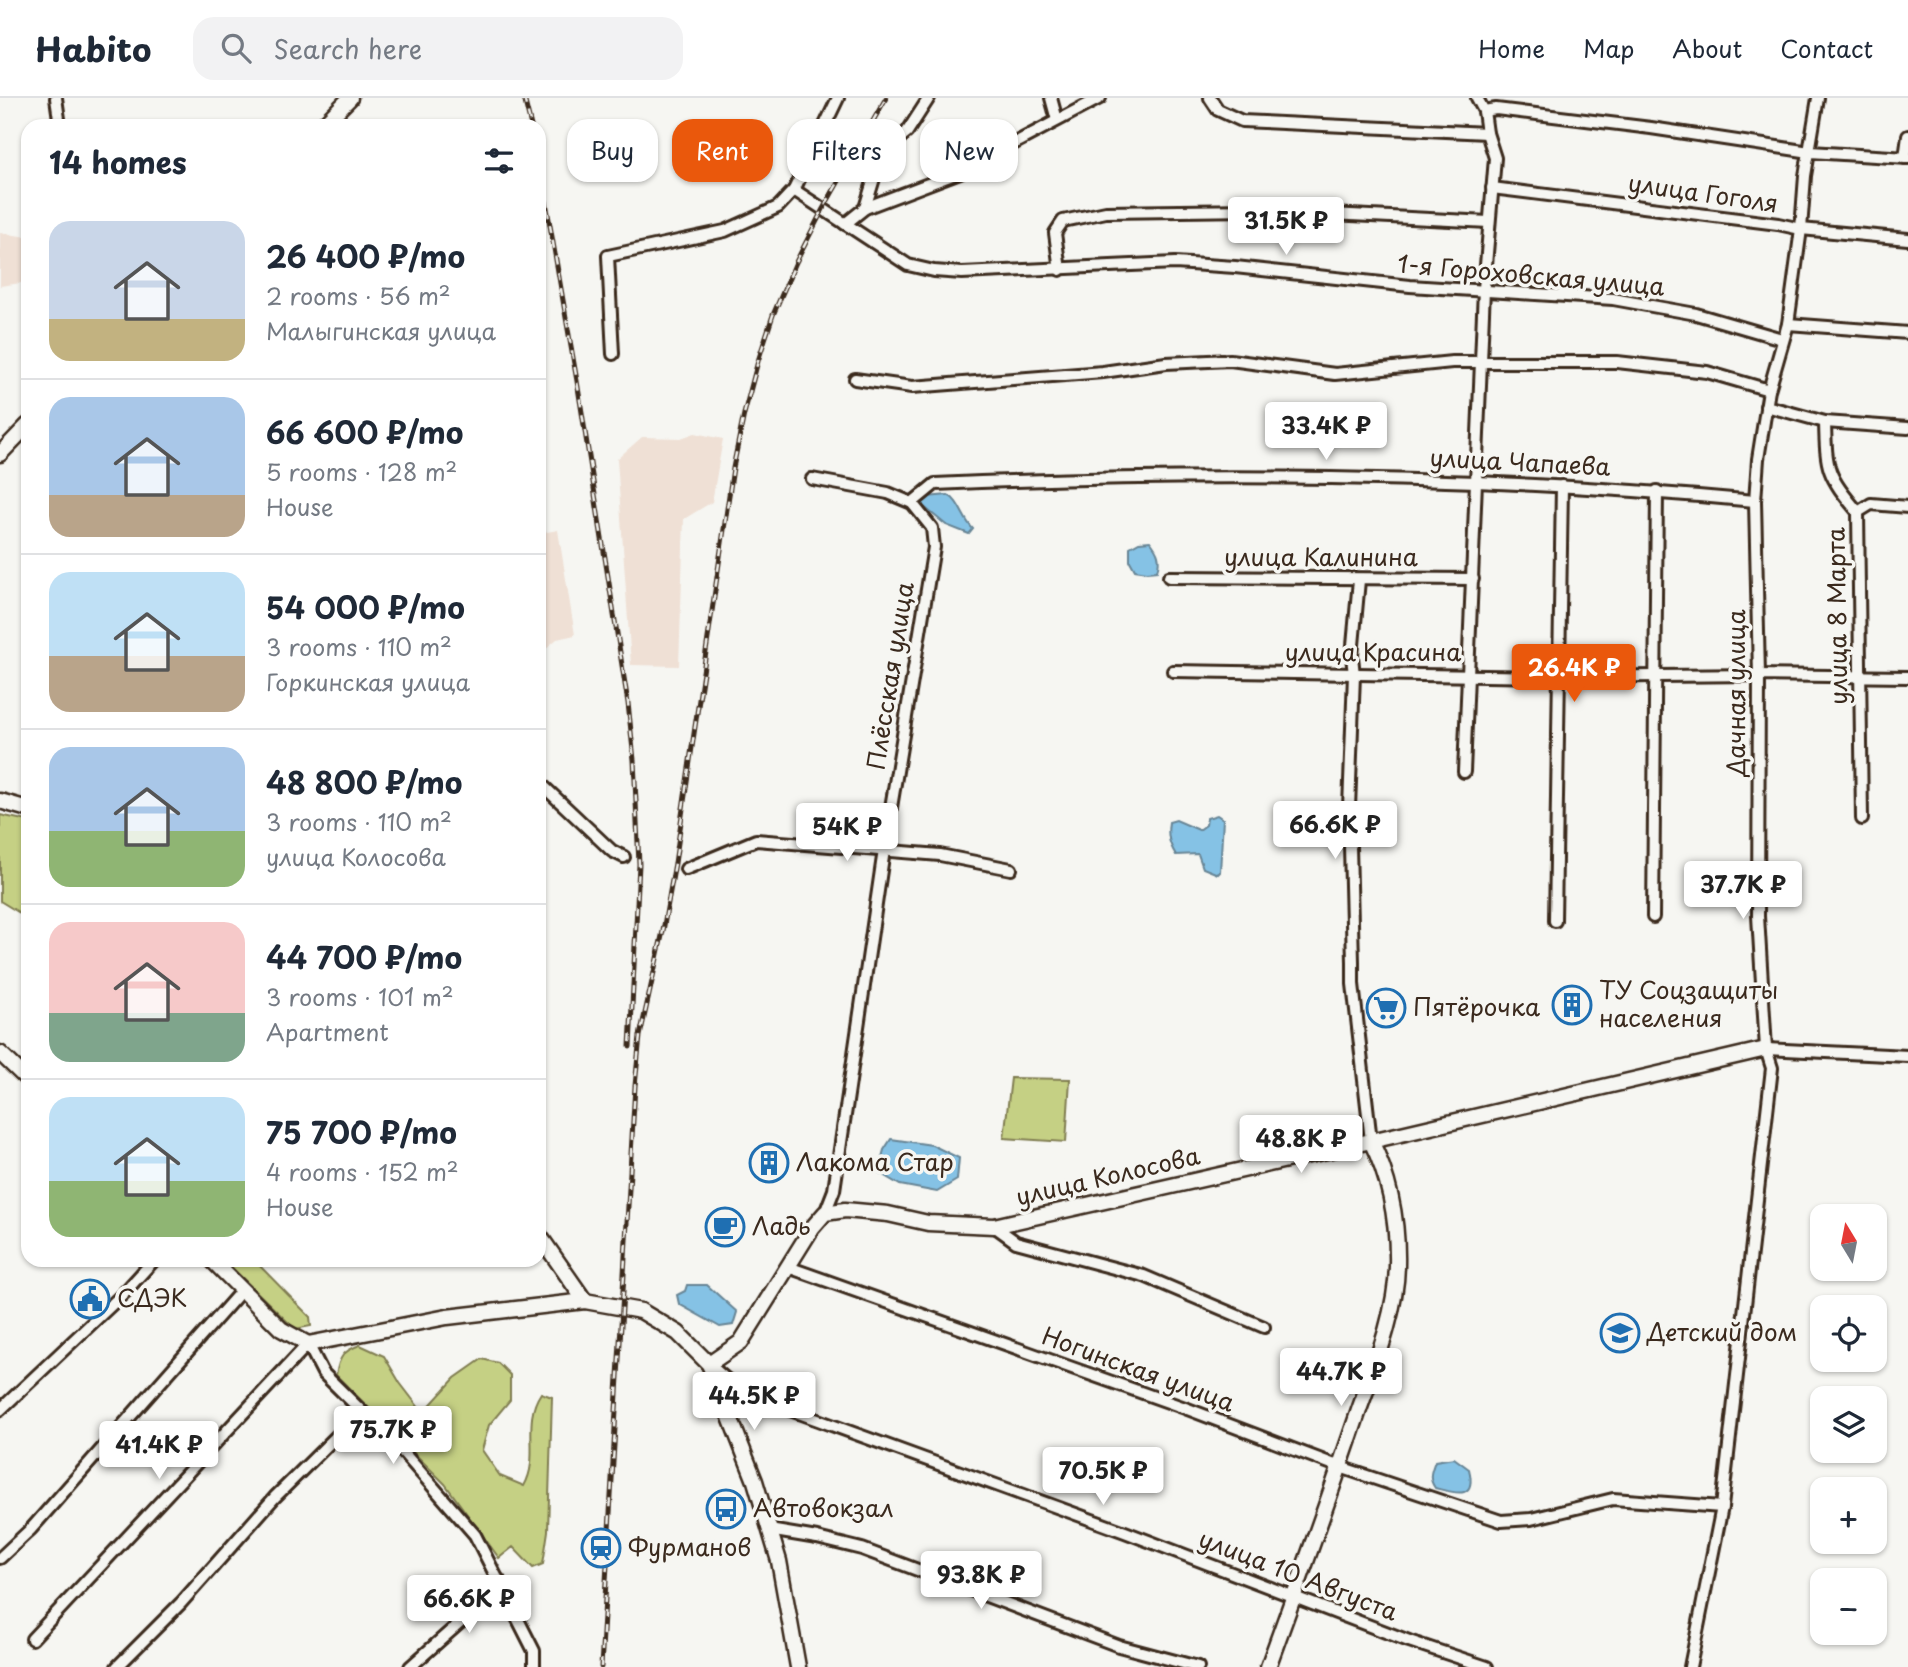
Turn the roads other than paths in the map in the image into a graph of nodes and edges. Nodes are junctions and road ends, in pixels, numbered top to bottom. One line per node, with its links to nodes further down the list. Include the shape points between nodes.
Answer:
1 (56, 98): 11 (street)
2 (350, 98): 12 (main road)
3 (838, 98): 19 (street)
4 (929, 98): 20 (street, via 907,132 882,152)
5 (1051, 98): 13 (street)
6 (1100, 98): 13 (street)
7 (1210, 98): 14 (street, via 1218,110 1242,121)
8 (1477, 98): 10 (street)
9 (1818, 98): 16 (street, Дачная улица)
10 (1484, 111): 14 (street); 16 (street, via 1651,128)
11 (59, 119)
12 (329, 119)
13 (1057, 120): 20 (street, via 960,172)
14 (1487, 133): 18 (street, via 1495,158)
15 (1908, 136): 17 (street)
16 (1810, 152): 17 (street); 23 (street, Дачная улица)
17 (1907, 158)
18 (1492, 188): 21 (street); 23 (street, улица Гоголя)
19 (794, 190): 22 (street, 1-я Гороховская улица); 30 (street, via 778,207 725,231 608,256)
20 (865, 208): 22 (street)
21 (1489, 222): 25 (street, via 1254,210 1106,212 1063,221 1055,233); 26 (street)
22 (845, 224): 25 (street, 1-я Гороховская улица, via 908,265 934,271)
23 (1801, 229): 24 (street, улица Гоголя); 27 (street, Дачная улица)
24 (1908, 239)
25 (1060, 270): 26 (street, 1-я Гороховская улица, via 1175,263)
26 (1483, 289): 29 (street, 1-я Гороховская улица, via 1613,299 1696,314); 31 (street)
27 (1788, 324): 28 (street); 29 (street, Дачная улица)
28 (1908, 332)
29 (1782, 339): 33 (street, Дачная улица)
30 (613, 354)
31 (1481, 362): 32 (street, via 1335,374 1230,360 912,387); 33 (street, via 1617,362 1707,372); 40 (street)
32 (855, 379)
33 (1769, 390): 34 (street, Дачная улица)
34 (1766, 407): 35 (street); 43 (street, Дачная улица)
35 (1825, 422): 36 (street); 46 (street, улица 8 Марта, via 1826,463 1836,486)
36 (1908, 428)
37 (21, 432): 38 (main road)
38 (0, 454)
39 (812, 479): 44 (street, via 888,493)
40 (1475, 482): 41 (street, улица Чапаева); 44 (street, улица Чапаева, via 1035,479 935,484); 48 (street)
41 (1562, 486): 42 (street, улица Чапаева); 55 (street)
42 (1657, 491): 43 (street, улица Чапаева); 53 (street)
43 (1755, 500): 54 (street, Дачная улица)
44 (912, 503): 63 (street, Плёсская улица, via 932,528 934,547)
45 (1908, 507): 46 (street, via 1871,504)
46 (1858, 512): 56 (street, улица 8 Марта)
47 (1170, 578): 49 (street, улица Калинина)
48 (1473, 579): 49 (street, улица Калинина); 51 (street)
49 (1359, 580): 52 (street)
50 (1173, 671): 52 (street, улица Красина)
51 (1468, 674): 52 (street, улица Красина); 55 (street, улица Красина); 58 (street)
52 (1354, 675): 73 (street, via 1349,808 1353,985)
53 (1655, 675): 54 (street, улица Красина); 55 (street, улица Красина); 67 (street)
54 (1759, 675): 56 (street, улица Красина); 69 (street, Дачная улица, via 1758,916)
55 (1558, 677): 68 (street)
56 (1860, 677): 57 (street, улица Красина); 62 (street, улица 8 Марта)
57 (1908, 677)
58 (1464, 772)
59 (546, 789): 64 (street)
60 (0, 801): 61 (main road)
61 (21, 807)
62 (1862, 819)
63 (884, 850): 65 (street, via 756,840); 66 (street); 74 (street, Плёсская улица, via 834,1190)
64 (624, 857)
65 (686, 869)
66 (1011, 869)
67 (1653, 916)
68 (1555, 921)
69 (1766, 1049): 71 (street); 73 (main road, улица Колосова); 88 (street, Дачная улица, via 1772,1068)
70 (0, 1053): 72 (main road)
71 (1908, 1056)
72 (21, 1073)
73 (1371, 1142): 75 (main road, улица Колосова); 87 (main road, via 1391,1192 1397,1268 1383,1336)
74 (825, 1213): 75 (main road, улица Колосова, via 845,1210 928,1223); 79 (main road)
75 (993, 1226): 82 (street, via 1016,1242 1144,1276)
76 (546, 1245): 81 (main road)
77 (148, 1267): 85 (street)
78 (219, 1267): 80 (main road)
79 (788, 1267): 84 (main road, via 741,1342); 87 (street, Ногинская улица)
80 (242, 1290): 83 (main road, via 281,1329); 90 (street, via 31,1529)
81 (584, 1301): 83 (main road, via 447,1317); 84 (main road, via 640,1311 678,1333)
82 (1264, 1327)
83 (308, 1344): 86 (street, via 323,1373); 93 (street)
84 (709, 1364): 89 (main road); 92 (street, улица 10 Августа, via 741,1392)
85 (0, 1409)
86 (361, 1412): 91 (street, via 402,1451 475,1535); 94 (street)
87 (1340, 1467): 88 (street, Ногинская улица, via 1501,1521 1531,1519 1613,1499); 92 (main road)
88 (1722, 1507): 101 (street, Дачная улица)
89 (769, 1530): 97 (main road); 98 (street, via 862,1549 1119,1646)
90 (0, 1558)
91 (499, 1580): 95 (street, via 471,1613); 96 (street, via 534,1651)
92 (1294, 1598): 99 (main road); 100 (street, улица 10 Августа)
93 (32, 1639)
94 (117, 1667)
95 (410, 1667)
96 (534, 1667)
97 (798, 1667)
98 (1198, 1667)
99 (1268, 1667)
100 (1487, 1667)
101 (1690, 1667)

